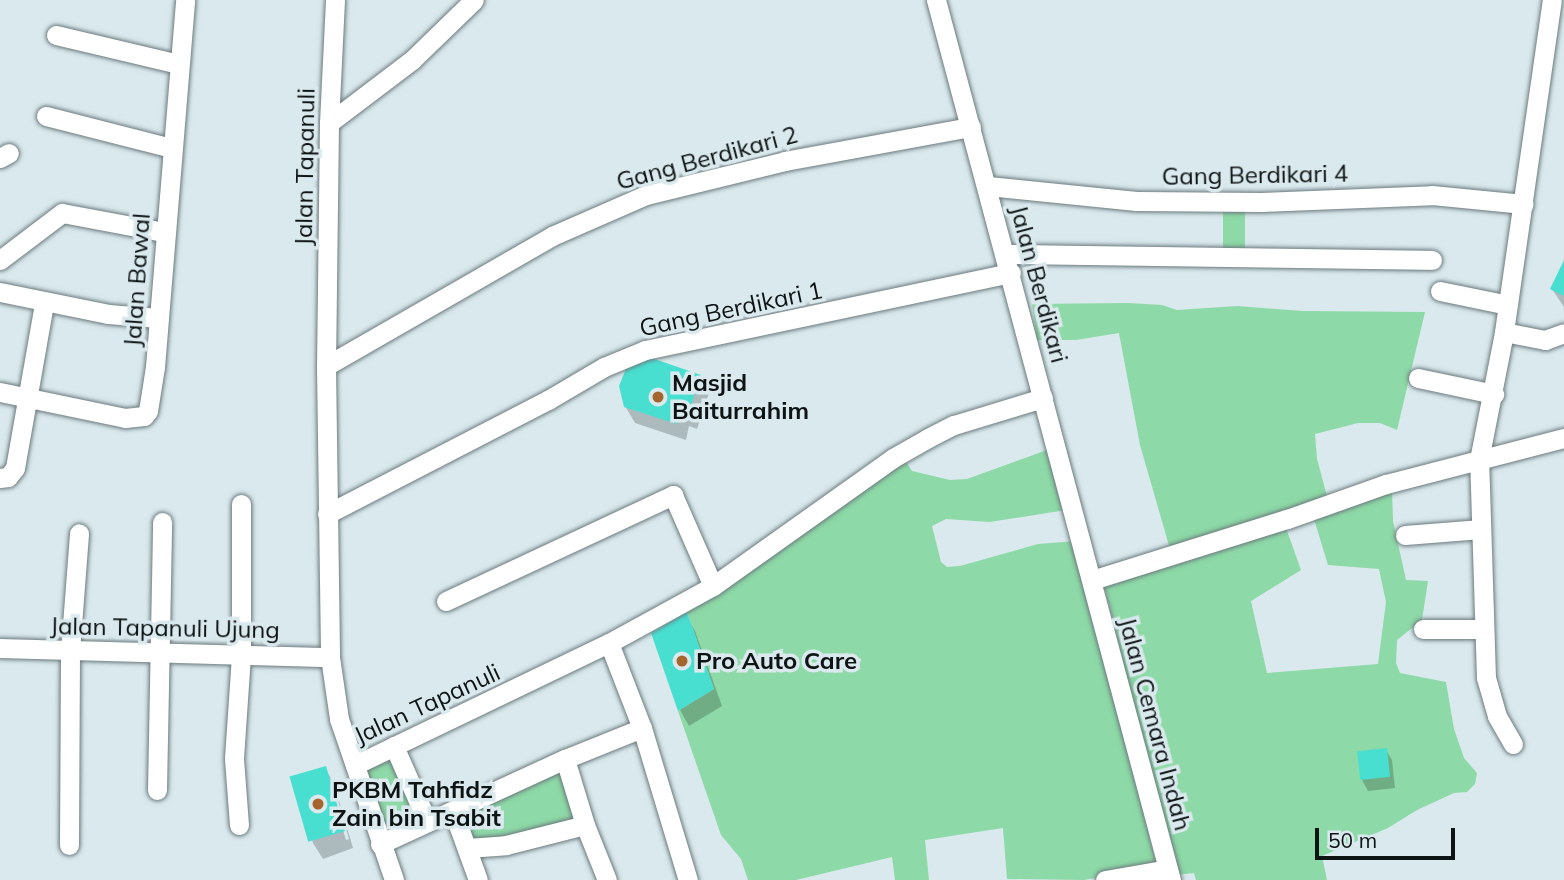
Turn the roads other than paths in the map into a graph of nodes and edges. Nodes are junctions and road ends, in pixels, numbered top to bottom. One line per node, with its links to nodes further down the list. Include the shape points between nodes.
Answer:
1 (186, 0): 7 (street, Jalan Bawal)
2 (335, 0): 9 (street, Jalan Tapanuli)
3 (474, 0): 9 (street, via 412,60)
4 (936, 0): 10 (street, Jalan Berdikari)
5 (1552, 0): 13 (street)
6 (56, 35): 7 (street)
7 (179, 64): 11 (street, Jalan Bawal)
8 (46, 116): 11 (street)
9 (329, 123): 25 (street, Jalan Tapanuli)
10 (971, 127): 12 (street, Jalan Berdikari); 25 (street, Gang Berdikari 2, via 785,161 646,195 552,236)
11 (172, 148): 14 (street, Jalan Bawal)
12 (988, 186): 13 (street, Gang Berdikari 4, via 1136,201 1261,202 1432,195); 17 (street, Jalan Berdikari)
13 (1524, 205): 21 (street)
14 (164, 232): 15 (street, via 62,213); 22 (street, Jalan Bawal)
15 (0, 260)
16 (1432, 260): 17 (street, Gang Berdikari 1)
17 (1009, 263): 30 (street, Jalan Berdikari); 35 (street, Gang Berdikari 1, via 645,350 604,367)
18 (1440, 291): 21 (street)
19 (0, 292): 20 (street)
20 (44, 303): 22 (street); 29 (street)
21 (1508, 305): 23 (street)
22 (159, 318): 29 (street, Jalan Bawal, via 150,405 144,416 125,418)
23 (1504, 332): 24 (street, via 1545,340); 28 (street)
24 (1564, 333)
25 (326, 366): 35 (street, Jalan Tapanuli)
26 (1418, 378): 28 (street)
27 (0, 392): 29 (street, Jalan Bawal)
28 (1494, 394): 32 (street)
29 (28, 397): 33 (street, via 15,468 8,477)
30 (1043, 398): 40 (street, Jalan Berdikari); 41 (street, Jalan Tapanuli, via 954,425 904,451)
31 (1564, 438): 32 (street)
32 (1479, 460): 37 (street); 40 (street, via 1386,484)
33 (0, 478)
34 (241, 504): 49 (street)
35 (327, 514): 50 (street, Jalan Tapanuli)
36 (163, 522): 48 (street)
37 (1481, 529): 39 (street); 44 (street)
38 (79, 533): 47 (street)
39 (1405, 535)
40 (1092, 580): 64 (street, Jalan Cemara Indah)
41 (713, 586): 42 (street, via 673,495); 45 (street, Jalan Tapanuli)
42 (446, 601)
43 (1423, 629): 44 (street)
44 (1484, 629): 52 (street, via 1486,678 1497,716)
45 (609, 643): 51 (street); 53 (street, Jalan Tapanuli)
46 (0, 648): 47 (street, Jalan Tapanuli Ujung)
47 (70, 651): 48 (street, Jalan Tapanuli Ujung); 62 (street)
48 (160, 652): 49 (street, Jalan Tapanuli Ujung); 56 (street)
49 (241, 654): 50 (street, Jalan Tapanuli Ujung); 59 (street, via 234,758)
50 (330, 657): 55 (street, Jalan Tapanuli, via 339,719)
51 (642, 728): 54 (street); 68 (street)
52 (1513, 744)
53 (394, 746): 55 (street, Jalan Tapanuli); 58 (street)
54 (565, 760): 57 (street); 60 (street)
55 (355, 765): 61 (street)
56 (157, 790)
57 (453, 811): 58 (street); 63 (street)
58 (427, 821): 61 (street)
59 (239, 825)
60 (585, 825): 63 (street, via 506,845); 67 (street)
61 (380, 844): 65 (street)
62 (69, 845)
63 (467, 848): 66 (street)
64 (1169, 874): 69 (street)
65 (394, 880)
66 (478, 880)
67 (607, 880)
68 (688, 880)
69 (1105, 880)

